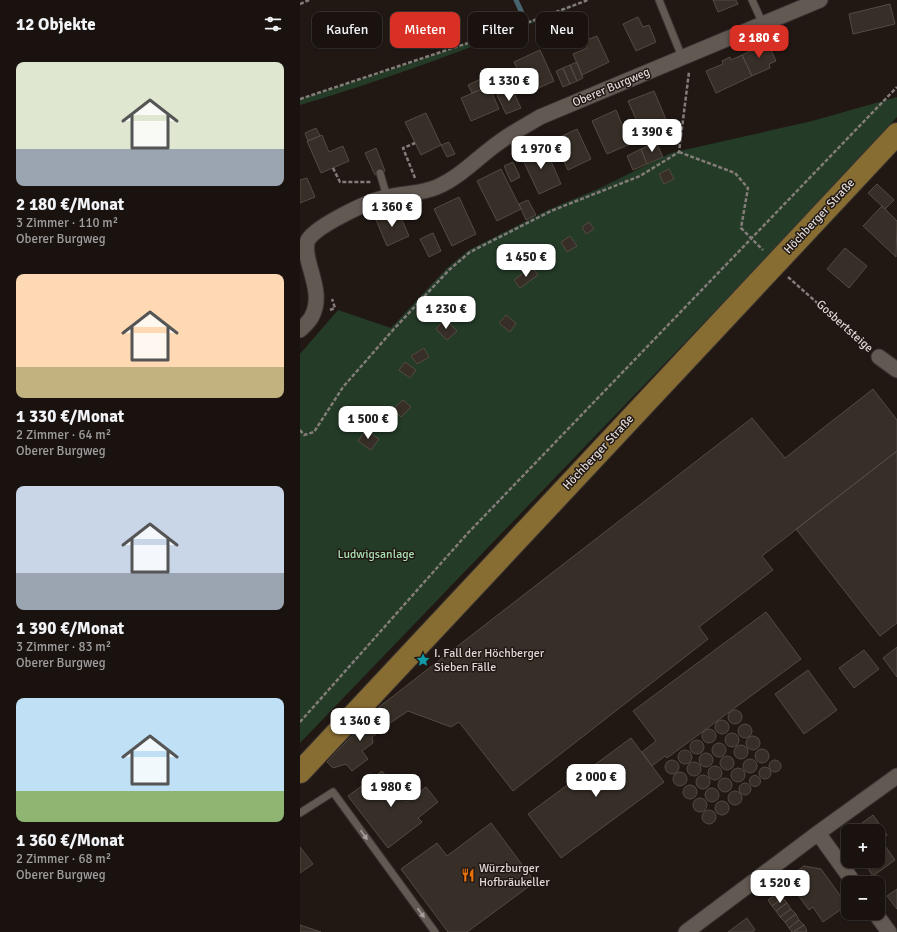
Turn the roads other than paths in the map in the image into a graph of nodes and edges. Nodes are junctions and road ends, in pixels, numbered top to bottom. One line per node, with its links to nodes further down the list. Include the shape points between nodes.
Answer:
1 (659, 0): 5 (lane)
2 (752, 0): 4 (lane)
3 (820, 0): 4 (street, Oberer Burgweg)
4 (763, 24): 5 (street, Oberer Burgweg)
5 (685, 56): 8 (street, Oberer Burgweg, via 540,117 500,141 438,187 421,193)
6 (897, 134): 12 (main road, Höchberger Straße)
7 (380, 173): 8 (lane)
8 (387, 197): 9 (street, Oberer Burgweg, via 341,216 308,240 305,248 318,301 312,317)
9 (300, 330)
10 (879, 357): 11 (street, Gosbertsteige)
11 (897, 370)
12 (300, 772)
13 (897, 776): 15 (street)
14 (300, 813): 18 (lane, one-way to 18, via 333,792)
15 (818, 833): 16 (street); 19 (street)
16 (849, 876)
17 (880, 920): 20 (street)
18 (435, 932)
19 (686, 932)
20 (889, 932)

